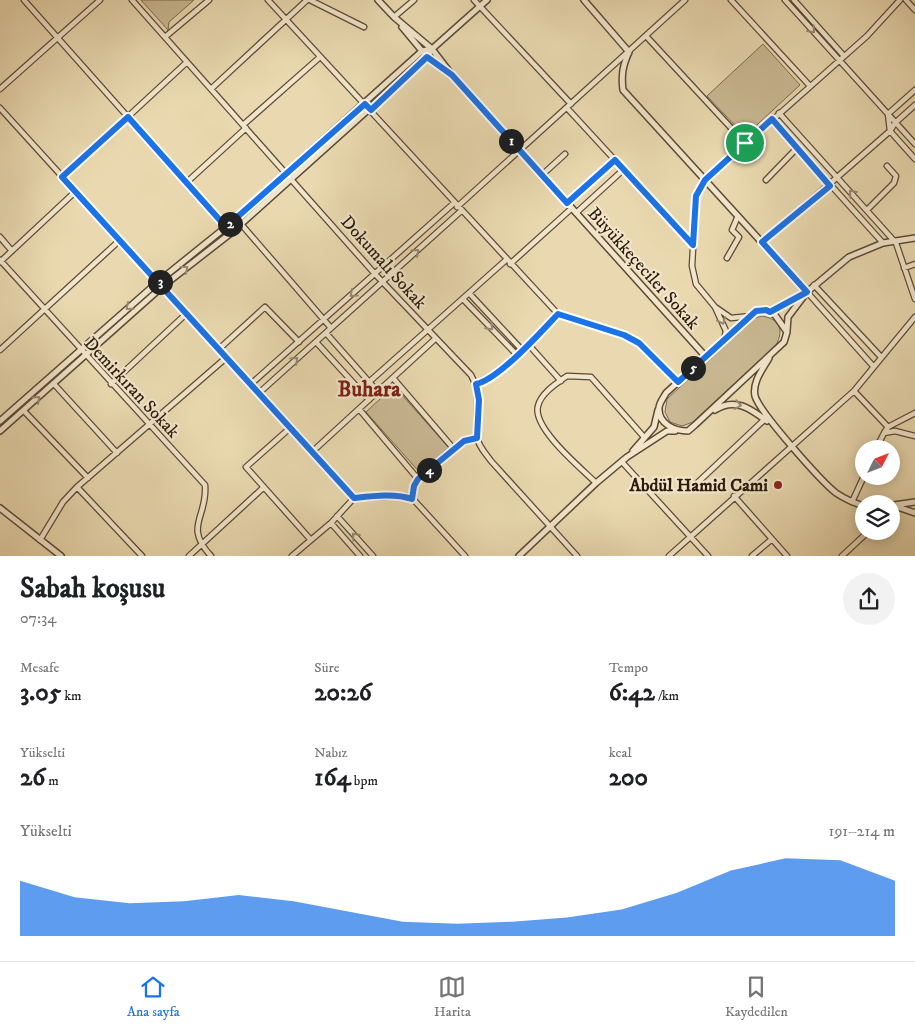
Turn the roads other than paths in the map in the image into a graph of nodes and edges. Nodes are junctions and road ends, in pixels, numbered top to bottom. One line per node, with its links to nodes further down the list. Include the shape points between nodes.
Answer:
1 (24, 0): 25 (street)
2 (100, 0): 25 (street)
3 (132, 0): 24 (street, Dokumalı Sokak)
4 (209, 0): 24 (street)
5 (268, 0): 21 (street)
6 (309, 0): 21 (street); 22 (street)
7 (378, 0): 20 (street, Büyükkeçeciler Sokak)
8 (414, 0): 20 (street)
9 (474, 0): 18 (street)
10 (487, 0): 18 (street)
11 (685, 0): 23 (street)
12 (731, 0): 35 (street)
13 (785, 0): 32 (street, one-way to 32)
14 (794, 0): 29 (street)
15 (900, 0): 29 (street)
16 (587, 1): 28 (street)
17 (909, 1): 19 (street)
18 (480, 6): 26 (street); 40 (street)
19 (915, 10)
20 (394, 18): 26 (street, Büyükkeçeciler Sokak); 27 (street)
21 (286, 20): 30 (street); 37 (street)
22 (364, 27)
23 (646, 36): 28 (street); 52 (street)
24 (165, 37): 33 (street, Dokumalı Sokak)
25 (58, 38): 36 (street); 47 (street)
26 (432, 48): 27 (street); 31 (street); 34 (street, Büyükkeçeciler Sokak)
27 (422, 51): 31 (street); 39 (street)
28 (629, 52): 40 (street); 66 (street, via 622,71 623,90)
29 (844, 56): 32 (street)
30 (320, 57): 39 (street); 50 (street)
31 (427, 57): 34 (street); 44 (street)
32 (839, 61): 35 (street); 46 (street)
33 (187, 62): 37 (street, Dokumalı Sokak); 47 (street)
34 (452, 75): 55 (street, Büyükkeçeciler Sokak)
35 (810, 86): 45 (street)
36 (0, 89)
37 (211, 89): 50 (street, Dokumalı Sokak)
38 (915, 90): 46 (street)
39 (365, 104): 44 (street); 61 (street)
40 (571, 104): 43 (street)
41 (915, 105): 49 (street)
42 (0, 108): 63 (street)
43 (567, 108): 55 (street); 58 (street)
44 (371, 110): 65 (street); 72 (street)
45 (779, 113): 48 (street); 64 (street)
46 (888, 114): 49 (street); 51 (street)
47 (128, 117): 63 (street); 68 (street)
48 (772, 119): 52 (street); 54 (street)
49 (895, 123): 51 (street); 53 (street)
50 (245, 127): 61 (street, Dokumalı Sokak); 68 (street)
51 (890, 131): 57 (street); 64 (street)
52 (745, 143): 66 (street)
53 (915, 143)
54 (797, 148): 67 (street); 69 (street)
55 (520, 151): 62 (street, Büyükkeçeciler Sokak); 72 (street)
56 (565, 154): 62 (street)
57 (915, 159)
58 (615, 160): 60 (street); 71 (street)
59 (887, 166): 74 (street, via 896,176 894,183)
60 (623, 170): 75 (street); 86 (street)
61 (286, 174): 65 (street, Dokumalı Sokak); 78 (street)
62 (542, 176): 71 (street, Büyükkeçeciler Sokak)
63 (62, 177): 70 (street)
64 (838, 178): 69 (street); 74 (street, one-way to 64)
65 (292, 180): 77 (street); 93 (street, Dokumalı Sokak)
66 (705, 180): 76 (street); 86 (street, via 696,196)
67 (766, 180)
68 (186, 183): 78 (street)
69 (830, 186): 83 (street); 84 (street)
70 (76, 191): 82 (street); 87 (street)
71 (567, 203): 73 (street, Büyükkeçeciler Sokak)
72 (458, 207): 90 (street); 93 (street); 95 (street, one-way to 72)
73 (572, 208): 75 (street, Büyükkeçeciler Sokak); 90 (street)
74 (867, 210): 85 (street)
75 (576, 213): 128 (street, Büyükkeçeciler Sokak)
76 (738, 216): 83 (street); 88 (street, via 732,230 739,237)
77 (241, 224): 79 (street); 109 (street)
78 (226, 227): 79 (street); 94 (street)
79 (231, 233): 97 (street, one-way to 79)
80 (0, 237): 87 (street)
81 (915, 238): 85 (street)
82 (120, 240): 94 (street); 103 (street)
83 (762, 242): 98 (street)
84 (883, 243): 85 (street); 96 (street, via 849,257)
85 (896, 243): 92 (street)
86 (693, 245): 102 (street, via 692,266 696,284)
87 (12, 250): 89 (street)
88 (727, 258)
89 (0, 261): 103 (street, Demirkıran Sokak)
90 (508, 262): 99 (street); 106 (street)
91 (915, 264): 92 (street)
92 (904, 268): 101 (street)
93 (375, 274): 95 (street, Dokumalı Sokak); 109 (street, one-way to 109)
94 (159, 281): 97 (street); 123 (street, one-way to 123)
95 (383, 282): 111 (street); 112 (street, Dokumalı Sokak)
96 (814, 285): 98 (street); 129 (street)
97 (163, 286): 105 (street); 126 (street)
98 (807, 292): 104 (street); 113 (street, via 788,317); 130 (street)
99 (469, 293): 100 (street); 122 (street)
100 (463, 298): 112 (street); 125 (street, one-way to 125)
101 (915, 299)
102 (715, 307): 107 (street, via 731,318); 116 (street, one-way to 116, via 726,331)
103 (45, 310): 121 (street); 123 (street, Demirkıran Sokak)
104 (770, 312): 107 (street, via 756,311); 113 (street, via 783,323)
105 (187, 313): 120 (street); 136 (street)
106 (558, 314): 119 (street); 134 (street, via 639,343)
107 (751, 316): 116 (street)
108 (915, 317): 110 (street)
109 (324, 319): 111 (street); 117 (street)
110 (913, 324): 129 (street)
111 (332, 328): 114 (street)
112 (428, 330): 115 (street, Dokumalı Sokak); 133 (street)
113 (787, 332): 124 (street, via 784,342)
114 (326, 333): 118 (street); 133 (street)
115 (435, 340): 131 (street); 138 (street, Dokumalı Sokak)
116 (724, 340): 128 (street)
117 (299, 342): 120 (street, via 265,307); 137 (street)
118 (316, 342): 141 (street, one-way to 118); 142 (street)
119 (528, 344): 122 (street); 132 (street)
120 (219, 349): 127 (street)
121 (0, 350)
122 (522, 350): 125 (street)
123 (80, 351): 126 (street, Demirkıran Sokak); 149 (street)
124 (771, 354): 148 (street); 151 (street, via 756,382 755,395)
125 (517, 355): 138 (street, via 485,383)
126 (85, 356): 135 (street); 136 (street, Demirkıran Sokak)
127 (227, 357): 137 (street); 150 (street)
128 (706, 357): 134 (street)
129 (881, 357): 130 (street)
130 (873, 366): 139 (street)
131 (393, 378): 140 (street); 162 (street)
132 (560, 380): 159 (street, via 567,376 591,377); 169 (street, via 543,396 537,415 543,428)
133 (370, 382): 140 (street)
134 (678, 382): 143 (street, via 666,393)
135 (54, 384): 145 (street, one-way to 135); 164 (street)
136 (111, 384): 150 (street, Demirkıran Sokak)
137 (251, 384): 141 (street)
138 (476, 384): 158 (street, via 479,400)
139 (854, 391): 152 (street); 161 (street)
140 (378, 392): 142 (street)
141 (259, 393): 153 (street)
142 (369, 400): 144 (street)
143 (659, 407): 155 (street, via 666,424); 159 (street, via 654,426)
144 (359, 409): 163 (street); 168 (street)
145 (24, 410): 154 (street); 167 (street)
146 (915, 413): 152 (street)
147 (766, 419): 148 (street, one-way to 147, via 730,404 745,405); 151 (street); 171 (street)
148 (701, 420): 155 (street, via 688,431)
149 (0, 421)
150 (149, 425): 164 (street); 192 (street, Demirkıran Sokak, via 205,486 197,532)
151 (774, 426): 161 (street)
152 (888, 427): 156 (street)
153 (290, 428): 163 (street); 173 (street, via 246,466)
154 (0, 431)
155 (680, 431): 165 (street, via 667,431)
156 (884, 433): 157 (street, via 895,431); 160 (street)
157 (915, 436)
158 (477, 438): 162 (street); 186 (street, via 491,461)
159 (644, 438): 165 (street)
160 (880, 440)
161 (792, 445): 174 (street); 177 (street, via 836,492)
162 (453, 448): 168 (street)
163 (312, 452): 175 (street)
164 (117, 453): 167 (street)
165 (627, 457): 166 (street)
166 (622, 462): 169 (street); 187 (street)
167 (88, 478): 172 (street)
168 (418, 479): 176 (street)
169 (596, 483): 186 (street)
170 (860, 485): 177 (street)
171 (694, 486)
172 (77, 487): 190 (street, via 63,502); 194 (street)
173 (264, 487): 188 (street); 192 (street)
174 (734, 496): 187 (street); 189 (street)
175 (354, 498): 176 (street, via 406,496); 184 (street)
176 (412, 499): 200 (street)
177 (852, 502): 179 (street)
178 (915, 502): 180 (street)
179 (855, 503)
180 (900, 504)
181 (0, 508): 190 (street)
182 (900, 509): 183 (street)
183 (915, 513)
184 (337, 516): 185 (street); 199 (street, one-way to 184)
185 (331, 522): 188 (street); 198 (street)
186 (551, 527): 201 (street); 202 (street)
187 (690, 536): 203 (street); 204 (street)
188 (310, 539): 197 (street)
189 (772, 539): 205 (street); 206 (street)
190 (40, 540): 193 (street)
191 (859, 540): 207 (street)
192 (201, 545): 195 (street); 196 (street)
193 (61, 556)
194 (142, 556)
195 (188, 556)
196 (211, 556)
197 (292, 556)
198 (360, 556)
199 (373, 556)
200 (465, 556)
201 (519, 556)
202 (577, 556)
203 (669, 556)
204 (708, 556)
205 (752, 556)
206 (787, 556)
207 (842, 556)

